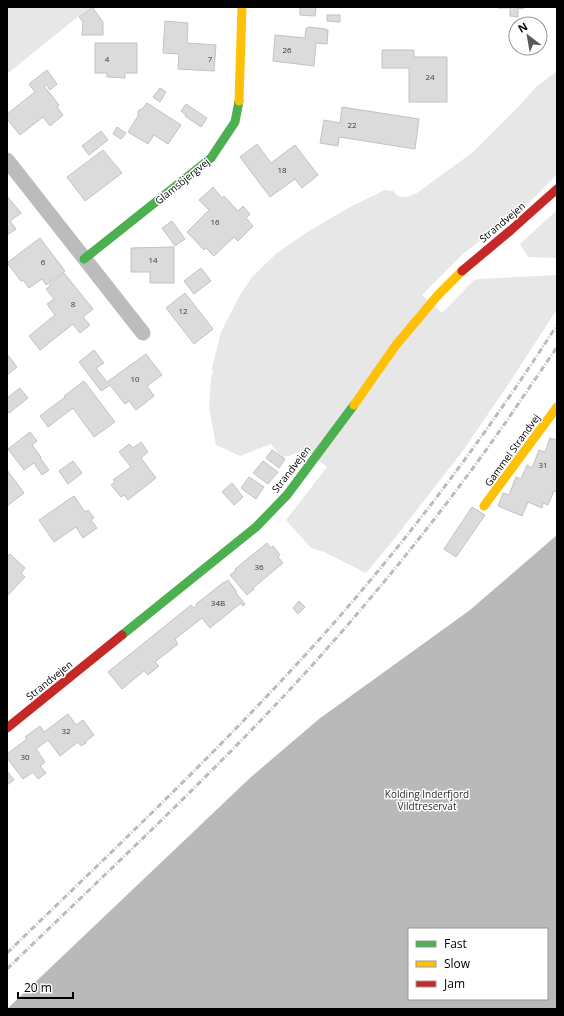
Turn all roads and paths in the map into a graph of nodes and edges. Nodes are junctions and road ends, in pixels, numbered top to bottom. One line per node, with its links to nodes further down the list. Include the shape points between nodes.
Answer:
1 (242, 7): 4 (street, Glamsbjergvej, via 239,99 235,122 224,141 211,158)
2 (7, 160): 4 (street)
3 (557, 189): 8 (street, Strandvejen, via 466,267 438,295 396,345 287,495 256,527)
4 (84, 259): 5 (street)
5 (142, 333)
6 (557, 407): 7 (street, Gammel Strandvej)
7 (484, 506)
8 (7, 728)

